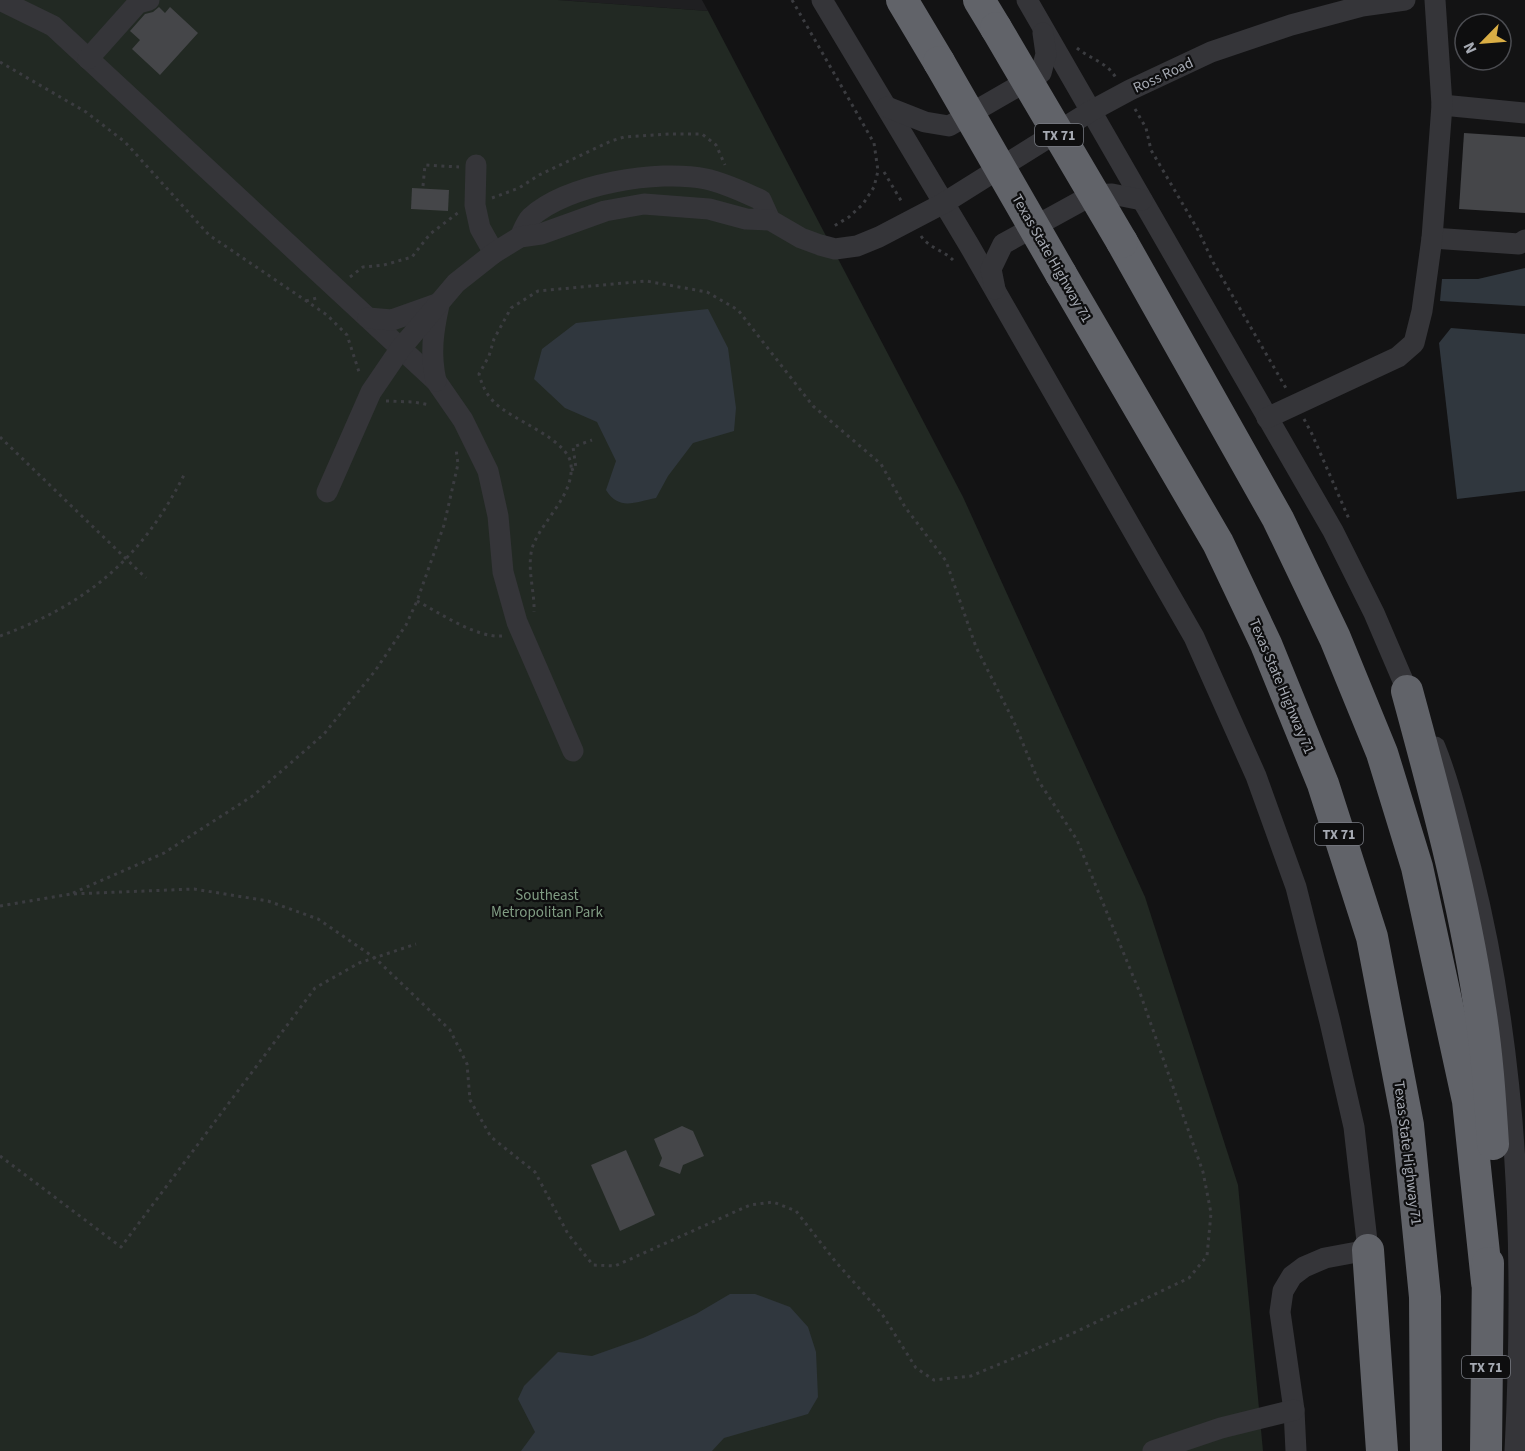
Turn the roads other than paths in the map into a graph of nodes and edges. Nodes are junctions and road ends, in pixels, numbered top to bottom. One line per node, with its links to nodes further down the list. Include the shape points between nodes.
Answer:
1 (0, 0): 10 (street, via 53,26)
2 (149, 0): 10 (street, via 138,3)
3 (822, 0): 12 (street)
4 (902, 0): 40 (highway, Texas State Highway 71 / TX 71, bridge, via 1218,543 1266,644 1323,784 1372,937 1408,1125 1425,1297)
5 (979, 0): 35 (highway, TX 71, bridge, via 1122,242 1278,519 1335,638 1382,753 1417,867 1468,1101)
6 (1027, 0): 9 (street)
7 (1405, 0): 13 (street, Ross Road, via 1362,6 1291,25 1211,52)
8 (1435, 0): 11 (street)
9 (1042, 27): 12 (street, via 1046,54 1041,73 949,126 925,122); 13 (street)
10 (88, 59): 27 (street)
11 (1442, 105): 14 (street); 22 (street)
12 (887, 107): 18 (street)
13 (1091, 111): 17 (street); 18 (street, Ross Road)
14 (1525, 113)
15 (471, 166): 24 (street, via 480,228)
16 (639, 178): 19 (street, via 638,195); 20 (street, via 683,176 734,187 761,200); 21 (street, via 567,197 529,219)
17 (1142, 200): 25 (street, via 1092,195 1003,244 992,269); 30 (street)
18 (944, 203): 20 (street, Ross Road, via 879,237 835,249 801,238); 25 (street)
19 (644, 204): 20 (street, via 709,208 746,219); 21 (street, via 605,211 541,234)
20 (770, 220)
21 (520, 237): 24 (street)
22 (1432, 238): 23 (street, via 1519,244); 30 (street, via 1414,343 1398,357)
23 (1525, 240)
24 (494, 253): 26 (street, via 456,283)
25 (996, 293): 34 (street, via 1194,637 1256,776 1296,887 1330,1022 1354,1127)
26 (440, 302): 27 (street, via 392,320); 28 (street); 29 (street, via 431,348)
27 (368, 318): 28 (street)
28 (401, 348): 29 (street); 31 (street, via 371,392)
29 (436, 381): 33 (street, via 463,420 488,471 498,516 503,572 522,633)
30 (1267, 418): 32 (street, via 1333,531)
31 (327, 492)
32 (1407, 691): 35 (highway, via 1441,817 1480,1003 1495,1172); 42 (street, via 1449,783 1485,924 1501,1020 1514,1114 1522,1259)
33 (573, 751)
34 (1368, 1250): 36 (street, via 1325,1258 1304,1267 1292,1276 1283,1291 1280,1312); 39 (highway)
35 (1487, 1282): 41 (highway, TX 71)
36 (1294, 1410): 37 (street, via 1221,1428); 38 (street)
37 (1153, 1451)
38 (1296, 1451)
39 (1382, 1451)
40 (1426, 1451)
41 (1486, 1451)
42 (1515, 1451)

